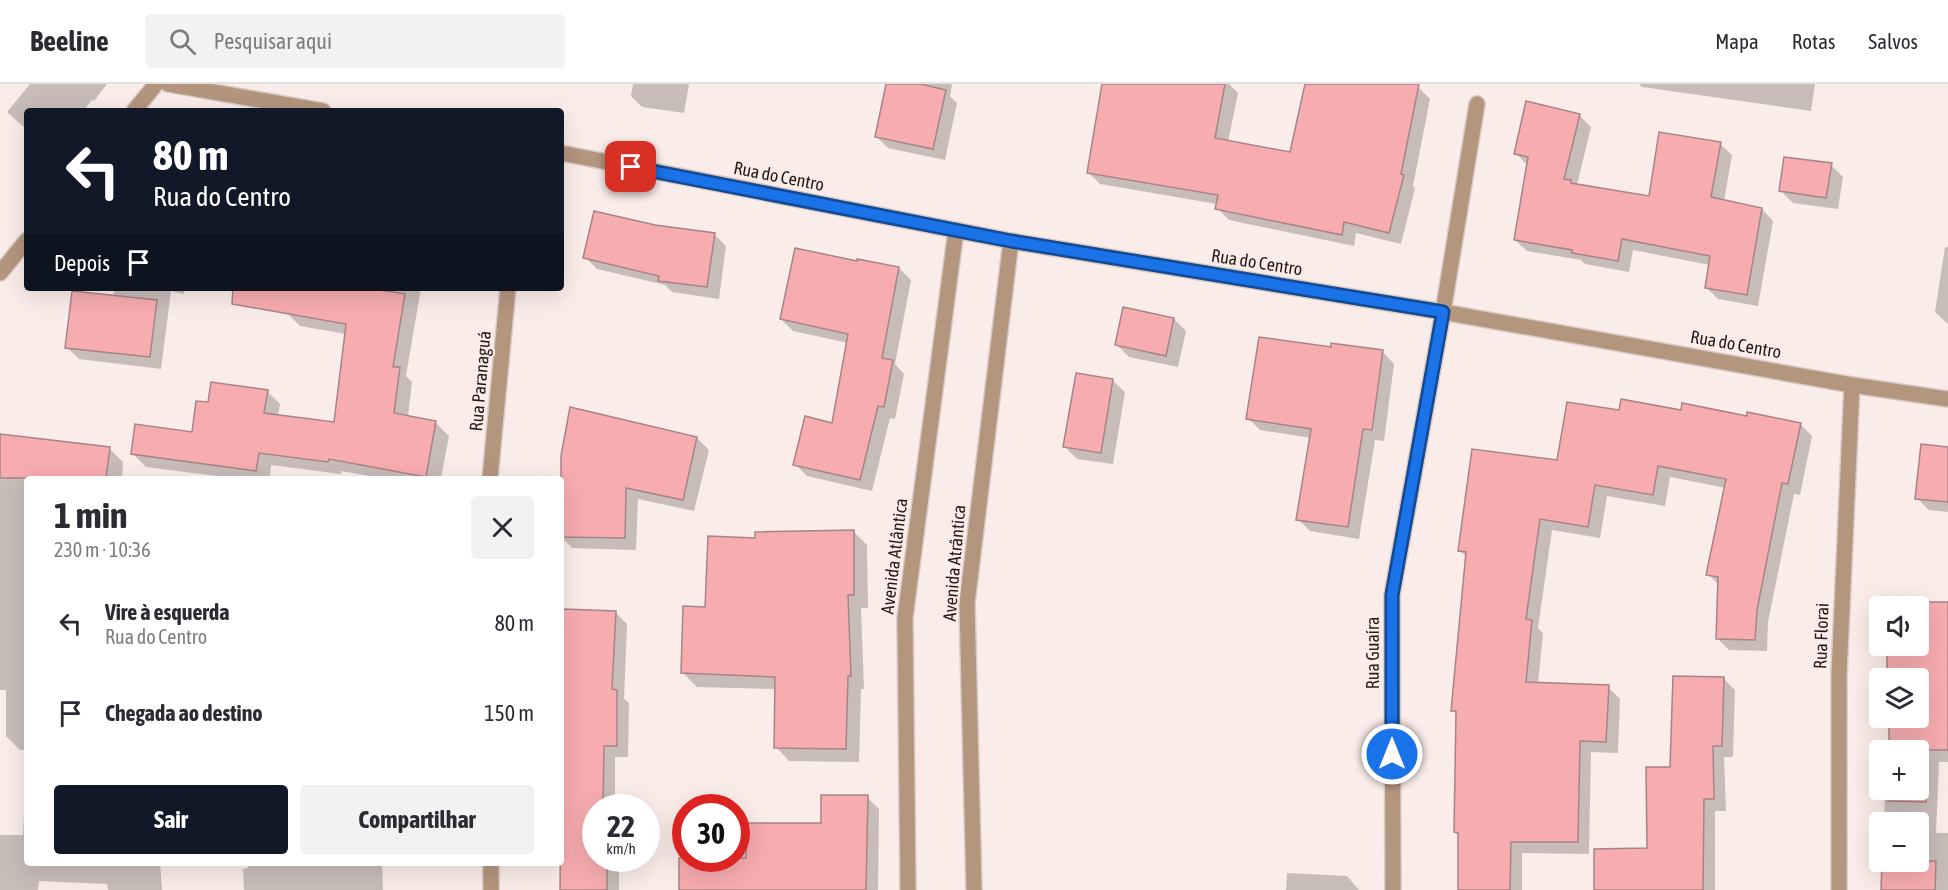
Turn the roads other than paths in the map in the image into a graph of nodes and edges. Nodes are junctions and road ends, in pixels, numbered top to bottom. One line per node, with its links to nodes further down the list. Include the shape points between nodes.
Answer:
1 (156, 84): 4 (street)
2 (168, 84): 5 (street)
3 (1477, 104): 12 (street, Rua Guaíra)
4 (136, 108)
5 (305, 108)
6 (564, 154): 7 (street, Rua do Centro)
7 (956, 230): 8 (street, Rua do Centro); 18 (street, Avenida Atlântica, via 905,618)
8 (1011, 241): 12 (street, Rua do Centro); 19 (street, Avenida Atrântica, via 967,603)
9 (24, 244): 10 (street)
10 (0, 273)
11 (508, 291): 15 (street, Rua Paranaguá)
12 (1443, 312): 13 (street, Rua do Centro); 20 (street, Rua Guaíra, via 1392,595)
13 (1852, 385): 14 (street, Rua do Centro); 21 (street, Rua Florai, via 1839,674)
14 (1948, 399)
15 (490, 476)
16 (491, 866): 17 (street)
17 (491, 890)
18 (908, 890)
19 (974, 890)
20 (1393, 890)
21 (1839, 890)

